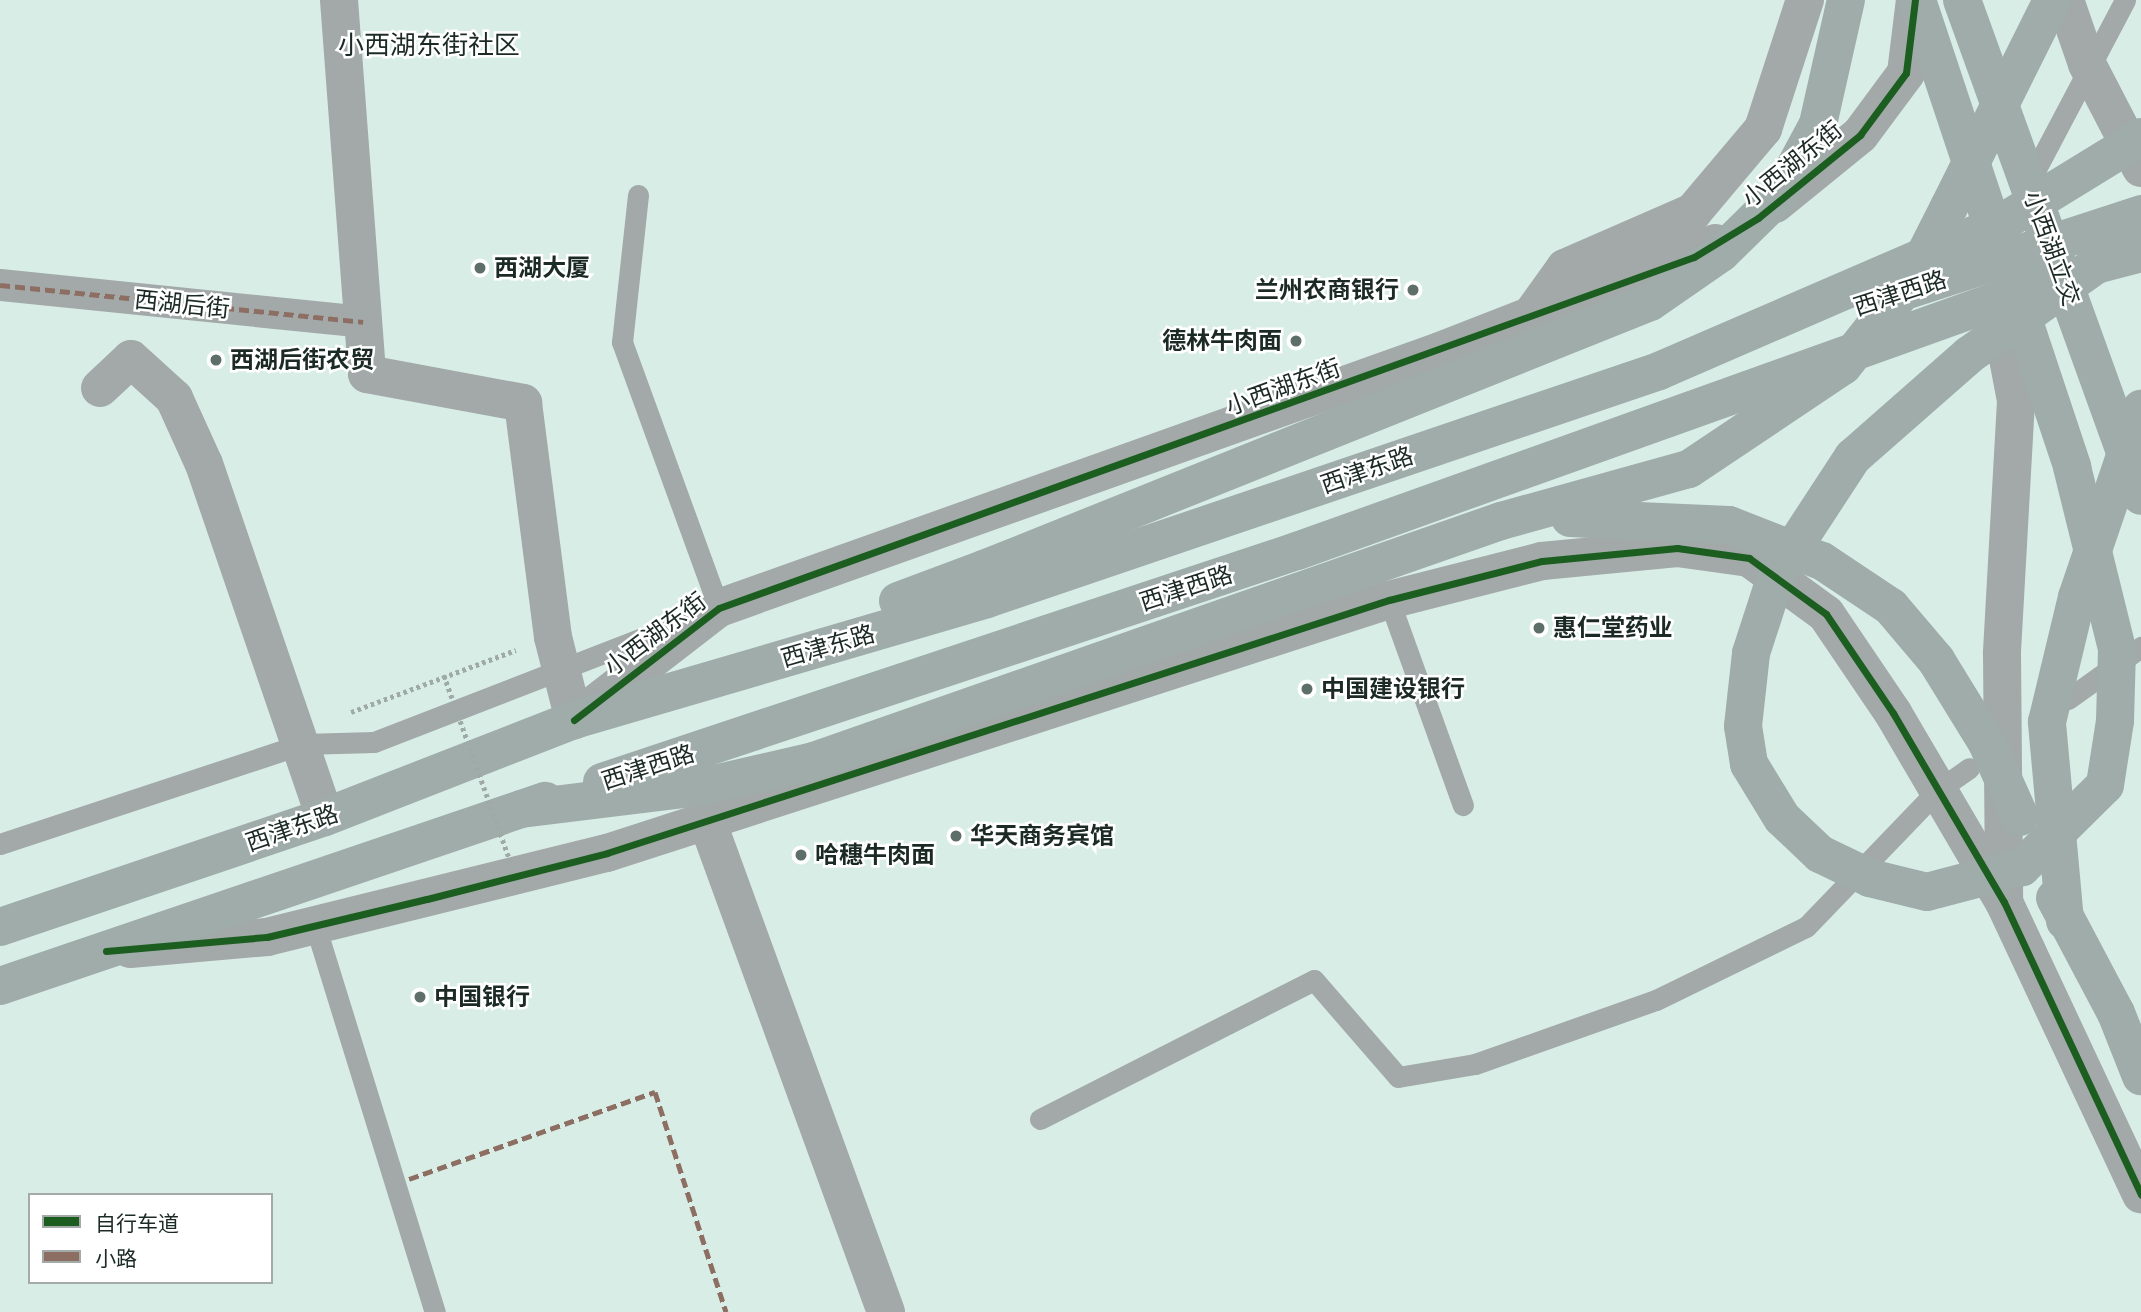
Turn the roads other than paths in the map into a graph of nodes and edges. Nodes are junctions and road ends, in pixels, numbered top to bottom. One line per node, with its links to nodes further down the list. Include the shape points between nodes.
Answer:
1 (339, 0): 20 (street)
2 (1805, 0): 19 (street, via 1763,130 1693,212 1565,268)
3 (1846, 0): 27 (main road, bridge, via 1818,124 1780,195 1721,253 1650,302)
4 (1916, 0): 19 (street, 小西湖东街, via 1906,73 1850,143 1758,218 1694,257); 24 (main road, 小西湖立交, bridge)
5 (1932, 0): 18 (street)
6 (1962, 0): 25 (main road, 小西湖立交, bridge)
7 (2052, 0): 26 (main road, bridge, via 1913,278 1843,366 1689,469)
8 (2065, 0): 10 (street)
9 (2124, 0): 10 (lane)
10 (2087, 64): 12 (street); 18 (lane, via 2010,221)
11 (2141, 137): 21 (main road, bridge, via 2003,222)
12 (2141, 168)
13 (638, 195): 29 (lane, via 622,342)
14 (2141, 214): 21 (main road, 西津西路, bridge)
15 (2141, 253): 16 (main road, 西津西路)
16 (2096, 265): 24 (main road, bridge, via 1969,355 1853,457 1777,573 1751,653 1743,726 1749,764 1762,786 1782,818 1820,854 1870,878 1927,892 2022,867 2105,785 2117,649); 39 (main road, 西津西路, bridge, via 1297,551)
17 (0, 285): 20 (street, 西湖后街)
18 (1995, 286): 43 (street, via 2016,401 2002,654)
19 (1529, 318): 29 (street, 小西湖东街)
20 (363, 322): 32 (street, via 367,373 523,403)
21 (1659, 371): 27 (main road, 西津东路)
22 (100, 388): 35 (street, via 131,359 174,398 204,464)
23 (2141, 409): 33 (main road, bridge)
24 (2072, 467): 30 (main road, bridge)
25 (2141, 496)
26 (1501, 521): 28 (street); 36 (main road, via 1621,515 1729,525 1822,561 1891,607 1936,660); 39 (main road, via 814,761 701,787)
27 (985, 584): 34 (main road, 西津东路)
28 (1389, 600): 37 (street, via 1542,561 1677,548 1749,558 1826,614); 38 (lane); 41 (street)
29 (719, 608): 32 (lane); 34 (street, 小西湖东街)
30 (2141, 629)
31 (2141, 647): 33 (lane)
32 (557, 654): 34 (street); 35 (lane, via 374,742)
33 (2063, 682): 44 (main road, via 2047,722)
34 (574, 720): 40 (main road, 西津东路)
35 (303, 744): 40 (street); 42 (lane)
36 (1978, 756): 37 (lane); 44 (main road, bridge, via 2020,817)
37 (1938, 790): 43 (street); 51 (lane, via 1806,927 1656,1000 1475,1064 1398,1077 1314,980)
38 (1463, 805)
39 (521, 809): 47 (main road, 西津西路)
40 (325, 817): 46 (main road, 西津东路)
41 (706, 818): 45 (street, via 607,853); 54 (street)
42 (0, 844)
43 (2004, 902): 52 (street)
44 (2065, 921): 49 (main road)
45 (315, 925): 47 (street, via 267,937); 53 (lane)
46 (0, 927)
47 (106, 951): 48 (main road, 西津西路)
48 (0, 986)
49 (2129, 1019): 50 (main road)
50 (2141, 1076)
51 (1040, 1119)
52 (2141, 1195)
53 (435, 1312)
54 (886, 1312)

